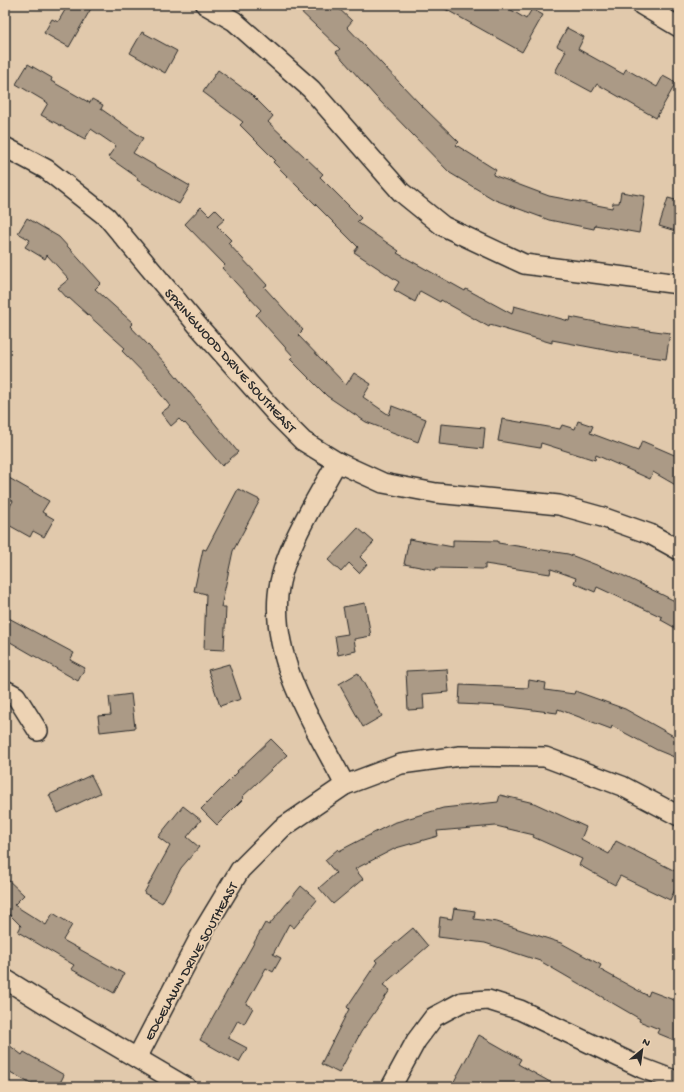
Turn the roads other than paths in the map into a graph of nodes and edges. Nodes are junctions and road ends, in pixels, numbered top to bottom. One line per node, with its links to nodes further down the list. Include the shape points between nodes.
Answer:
1 (206, 5): 5 (street, via 234,20 306,84 402,192 443,226 524,264)
2 (642, 5): 3 (street)
3 (679, 27)
4 (5, 147): 6 (street, SPRINGWOOD DRIVE SOUTHEAST, via 46,169 107,217 277,415 303,441)
5 (679, 284)
6 (337, 462): 7 (street, SPRINGWOOD DRIVE SOUTHEAST, via 390,485 436,493 559,505 650,534); 10 (street, via 301,527 286,563 278,594 278,623 296,690)
7 (679, 550)
8 (5, 690): 9 (street, via 16,696)
9 (38, 731)
10 (345, 785): 11 (street, EDGELAWN DRIVE SOUTHEAST, via 401,764 460,756 545,757 622,786); 13 (street, EDGELAWN DRIVE SOUTHEAST, via 282,828 240,870 202,933)
11 (679, 816)
12 (5, 979): 13 (street)
13 (137, 1058): 15 (street)
14 (679, 1082): 16 (street, via 642,1068 520,1010 488,1000 462,1002 434,1017 416,1041)
15 (186, 1087)
16 (391, 1087)

